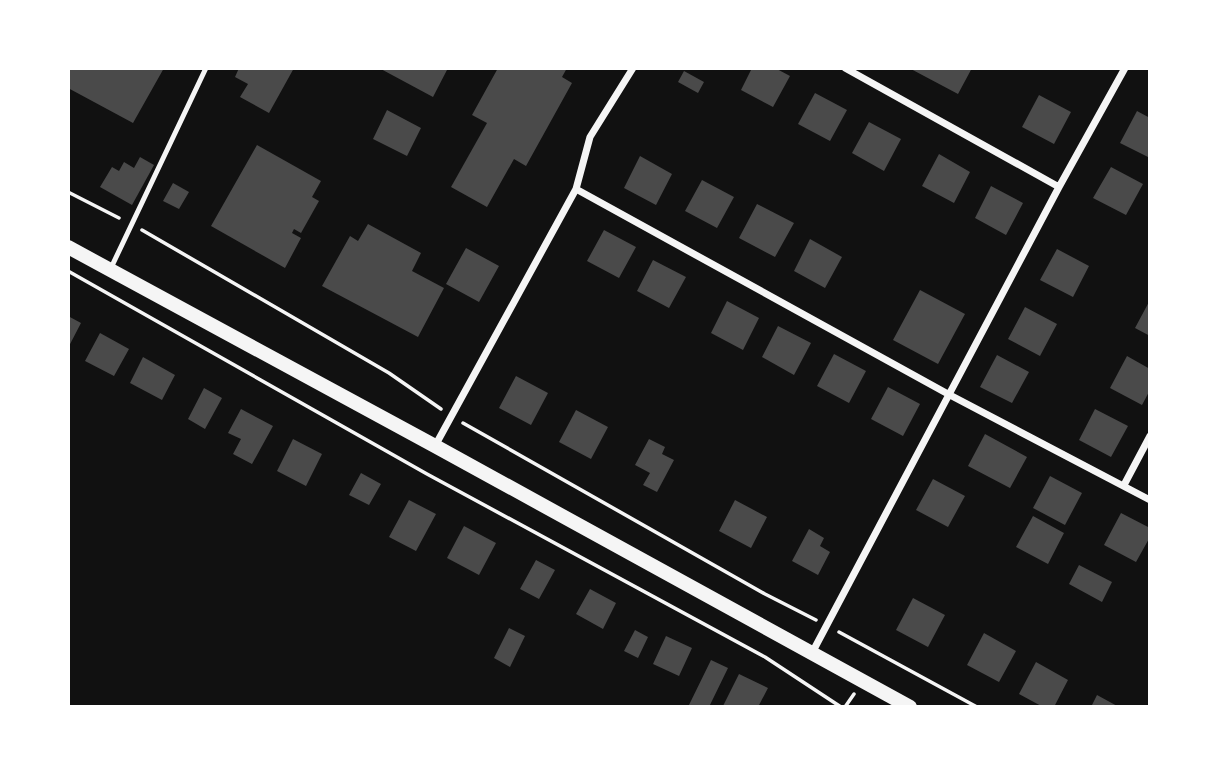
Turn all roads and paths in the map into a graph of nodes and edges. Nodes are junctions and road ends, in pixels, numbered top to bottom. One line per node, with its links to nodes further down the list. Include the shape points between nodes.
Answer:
1 (206, 68): 8 (lane)
2 (633, 68): 6 (street, via 590,137)
3 (845, 68): 5 (street)
4 (1125, 68): 5 (street)
5 (1059, 187): 12 (street)
6 (576, 189): 12 (street); 13 (street)
7 (68, 192): 8 (path)
8 (132, 225): 10 (lane); 13 (path, via 389,373)
9 (68, 247): 10 (main road)
10 (110, 270): 15 (main road)
11 (68, 271): 20 (path, via 427,474 765,657)
12 (948, 394): 16 (street); 18 (street)
13 (451, 416): 15 (street); 18 (path)
14 (1150, 436): 16 (street)
15 (435, 446): 19 (main road)
16 (1124, 485): 17 (street)
17 (1150, 500)
18 (827, 625): 19 (street); 22 (path)
19 (813, 653): 21 (main road)
20 (841, 707)
21 (910, 707)
22 (977, 707)

